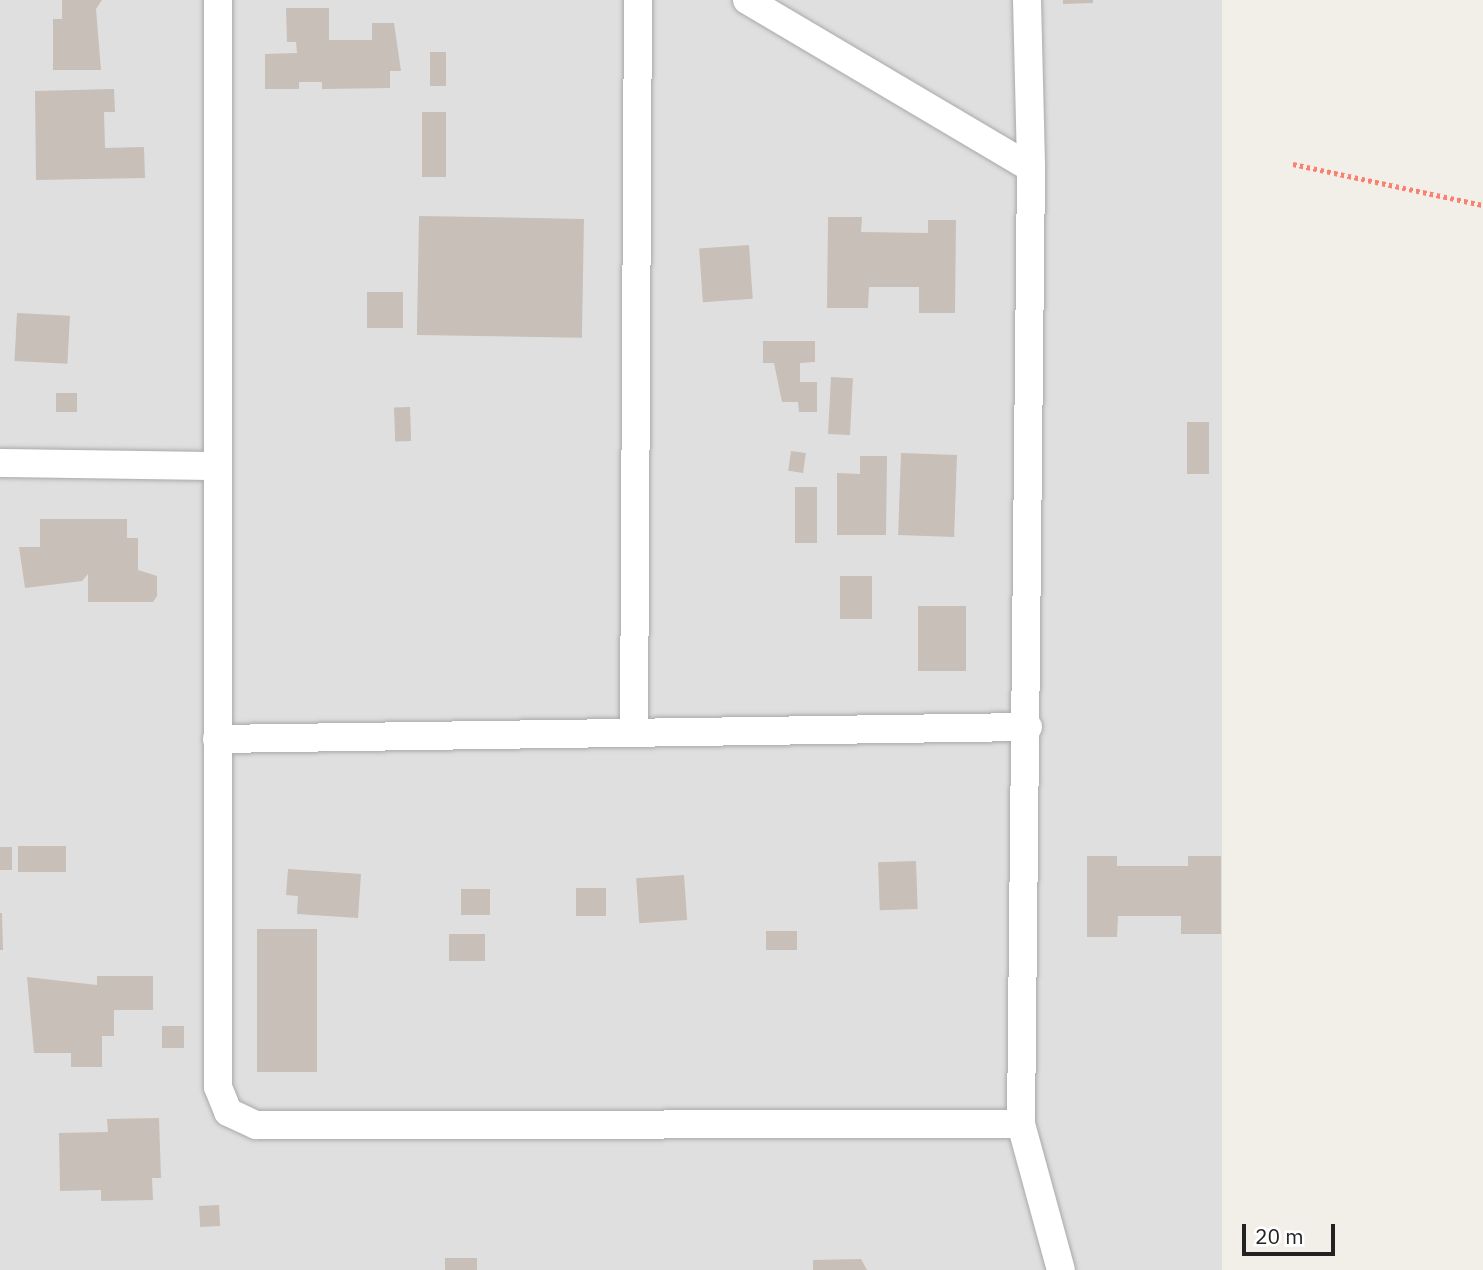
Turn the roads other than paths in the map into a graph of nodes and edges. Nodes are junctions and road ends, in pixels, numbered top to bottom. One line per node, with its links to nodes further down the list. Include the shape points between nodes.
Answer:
1 (218, 0): 7 (street)
2 (638, 0): 9 (street)
3 (747, 0): 5 (street)
4 (1027, 0): 5 (street)
5 (1031, 169): 8 (street)
6 (0, 463): 7 (street)
7 (214, 466): 10 (street)
8 (1028, 727): 9 (street); 11 (street)
9 (634, 730): 10 (street)
10 (217, 739): 11 (street, via 218,1087 228,1112 247,1121)
11 (1021, 1124): 12 (street)
12 (1061, 1270)

